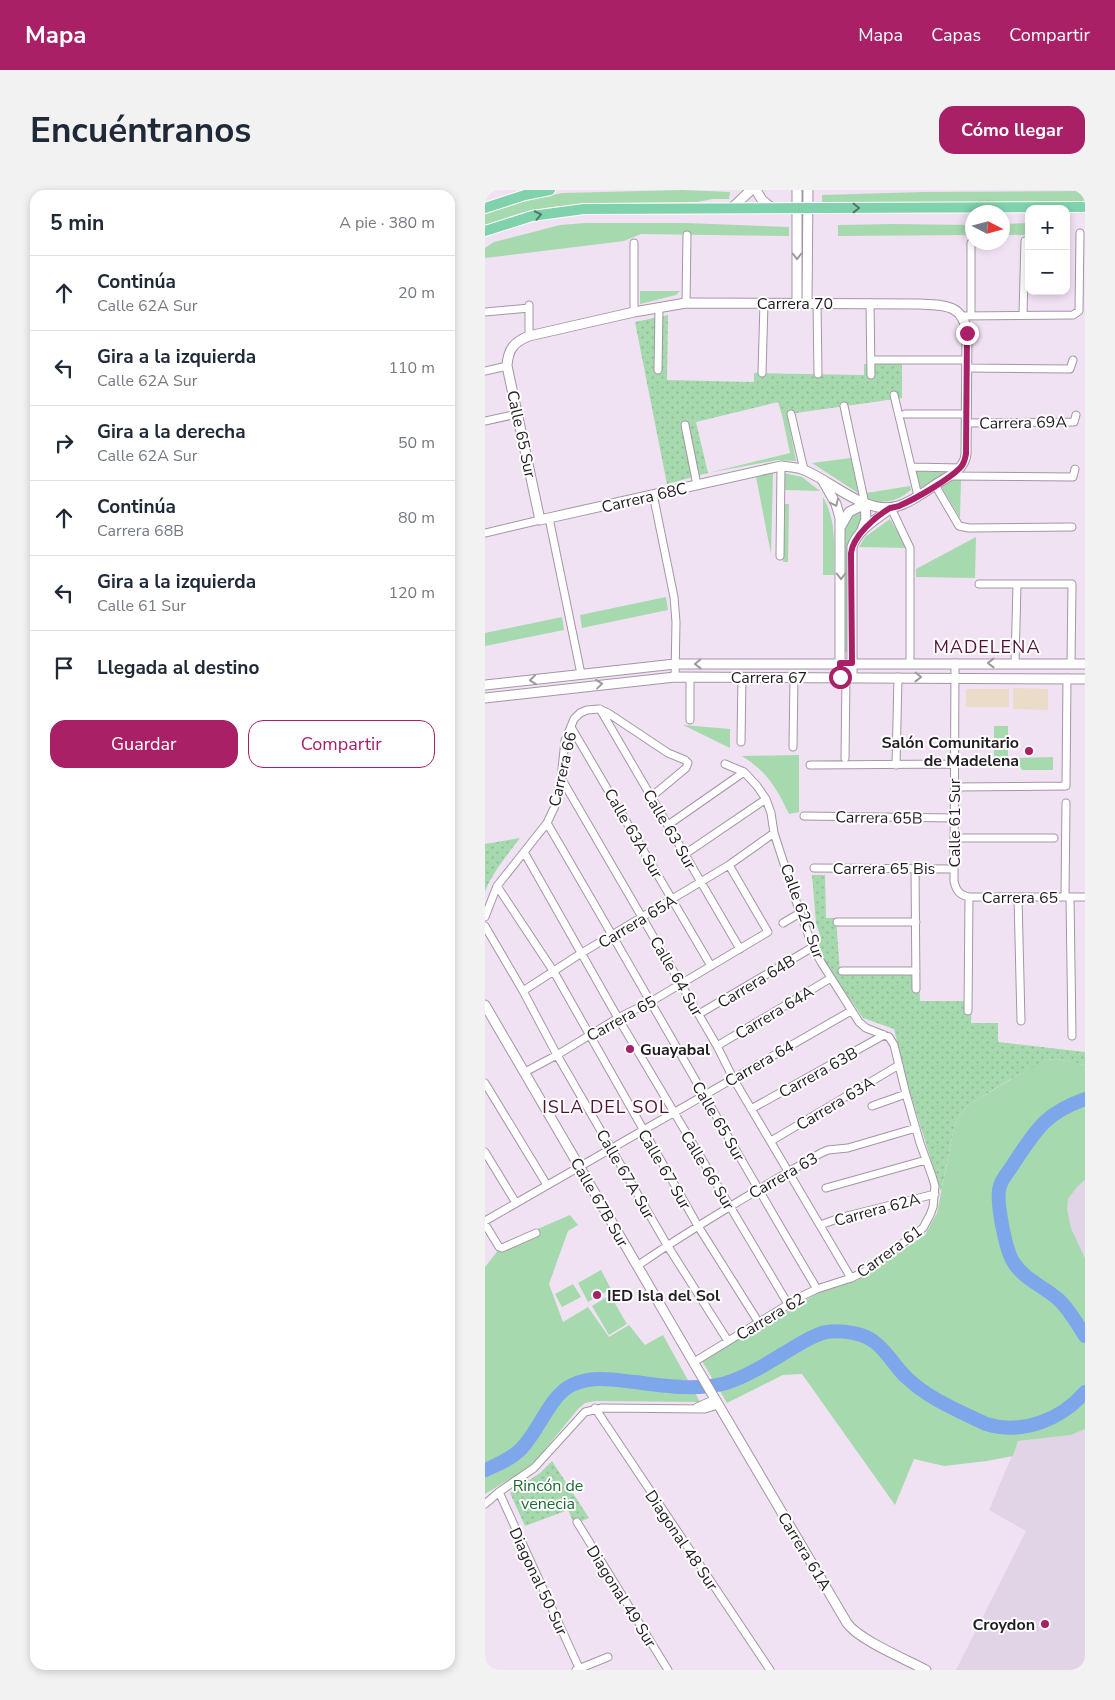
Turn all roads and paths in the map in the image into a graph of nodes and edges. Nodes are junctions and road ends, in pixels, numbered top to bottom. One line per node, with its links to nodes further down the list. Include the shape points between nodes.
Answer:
1 (550, 190): 7 (main road)
2 (751, 190): 8 (street)
3 (756, 190): 9 (street)
4 (797, 190): 10 (street)
5 (808, 190): 10 (street)
6 (1085, 207): 10 (main road, one-way to 6)
7 (485, 208)
8 (732, 208): 9 (main road); 11 (main road, one-way to 8, via 532,216 584,209)
9 (772, 208): 10 (main road)
10 (802, 209): 19 (street, one-way to 19); 20 (street)
11 (487, 232)
12 (1080, 233): 26 (street, Carrera 70, via 1078,313)
13 (687, 235): 17 (street)
14 (1025, 241): 26 (street)
15 (634, 243): 25 (street)
16 (971, 250): 27 (street)
17 (686, 303): 18 (street, Carrera 70); 23 (street, Carrera 70)
18 (764, 303): 19 (street, Carrera 70); 36 (street)
19 (797, 303): 20 (street, Carrera 70)
20 (807, 303): 21 (street, Carrera 70)
21 (817, 303): 22 (street, Carrera 70); 37 (street)
22 (870, 303): 27 (street, Carrera 70, via 945,305); 30 (street)
23 (659, 308): 25 (street, Carrera 70); 34 (street)
24 (485, 312): 28 (street, via 529,306)
25 (634, 312): 28 (street, Carrera 70)
26 (1023, 314): 27 (street, Carrera 70)
27 (966, 316): 32 (street)
28 (529, 336): 29 (street, Carrera 70)
29 (511, 347): 33 (street, Calle 65 Sur)
30 (871, 360): 32 (street); 38 (street)
31 (1073, 360): 32 (street, via 1069,369)
32 (967, 364): 45 (street)
33 (507, 366): 35 (street); 41 (street, Calle 65 Sur)
34 (659, 370)
35 (485, 371)
36 (762, 374)
37 (818, 374)
38 (871, 375)
39 (894, 395): 49 (street)
40 (844, 406): 59 (street)
41 (517, 414): 46 (street); 61 (street, Calle 65 Sur)
42 (791, 414): 52 (street)
43 (905, 414): 45 (street, Carrera 69A)
44 (1076, 415): 45 (street, Carrera 69A, via 1074,422)
45 (966, 418): 50 (street, via 965,459)
46 (485, 421)
47 (685, 425): 55 (street)
48 (781, 466): 52 (street, Carrera 68C); 55 (street, Carrera 68C); 66 (street)
49 (911, 467): 50 (street); 58 (street)
50 (961, 468): 53 (street)
51 (1075, 469): 53 (street, via 1073,477)
52 (804, 470): 54 (street, Carrera 68C)
53 (950, 476): 56 (street)
54 (823, 480): 59 (street, Carrera 68C); 63 (street, one-way to 63, via 837,504)
55 (697, 484): 57 (street, Carrera 68C)
56 (935, 485): 58 (street); 62 (street, via 959,526)
57 (653, 494): 61 (street, Carrera 68C); 73 (street, via 674,597)
58 (918, 496): 60 (street)
59 (865, 504): 60 (street); 63 (street, via 849,512); 64 (street, via 866,519)
60 (891, 508): 64 (street); 71 (street, via 910,548)
61 (545, 519): 65 (street, Carrera 68C); 77 (street, Calle 65 Sur)
62 (1072, 527)
63 (841, 528): 69 (street, one-way to 69)
64 (861, 532): 70 (street, via 851,553)
65 (485, 533)
66 (779, 556)
67 (979, 584): 68 (street)
68 (1017, 584): 74 (street); 75 (street, via 1072,584)
69 (840, 663): 70 (street, Carrera 67); 73 (street, Carrera 67, one-way to 73); 82 (street)
70 (852, 663): 71 (street, Carrera 67); 82 (street)
71 (910, 663): 72 (street, Carrera 67)
72 (955, 663): 74 (street, Carrera 67, one-way to 72); 84 (street, Calle 61 Sur)
73 (675, 664): 77 (street, Carrera 67); 78 (street)
74 (1015, 664): 75 (street, Carrera 67)
75 (1073, 664): 76 (street, Carrera 67); 85 (street)
76 (1085, 664)
77 (581, 674): 87 (street, Carrera 67, one-way to 87)
78 (675, 677): 79 (street, Carrera 67); 88 (street, Carrera 67, one-way to 78)
79 (690, 677): 80 (street, Carrera 67); 90 (street)
80 (742, 677): 81 (street, Carrera 67); 92 (street)
81 (794, 677): 82 (street, Carrera 67); 93 (street)
82 (846, 677): 83 (street, Carrera 67); 94 (street)
83 (898, 677): 84 (street, Carrera 67, one-way to 84); 98 (street)
84 (955, 678): 85 (street, Carrera 67); 96 (street, Calle 61 Sur)
85 (1071, 679): 86 (street, Carrera 67); 101 (street, via 1066,786)
86 (1085, 679)
87 (485, 685)
88 (485, 698)
89 (599, 709): 91 (street, Carrera 66, via 580,713 573,719); 102 (street, Calle 63 Sur); 102 (street, via 688,763)
90 (690, 720)
91 (571, 727): 100 (street, Carrera 66, via 565,741); 125 (street, Calle 63A Sur)
92 (741, 742)
93 (793, 747)
94 (845, 758)
95 (725, 764): 99 (street, Calle 62C Sur)
96 (955, 764): 98 (street); 101 (street, Calle 61 Sur)
97 (810, 765): 98 (street)
98 (896, 765)
99 (744, 772): 103 (street, Calle 62C Sur); 108 (street)
100 (561, 778): 107 (street, Carrera 66, via 555,806); 128 (street, Calle 64 Sur)
101 (955, 787): 106 (street, Calle 61 Sur)
102 (651, 797): 108 (street, Calle 63 Sur)
103 (766, 799): 109 (street, Calle 62C Sur); 113 (street)
104 (1066, 803): 123 (street)
105 (804, 816): 106 (street, Carrera 65B)
106 (954, 818): 110 (street, Calle 61 Sur)
107 (547, 823): 112 (street, Carrera 66); 133 (street, Calle 65 Sur)
108 (667, 825): 113 (street, Calle 63 Sur)
109 (774, 833): 114 (street, Carrera 65A); 126 (street, Calle 62C Sur)
110 (954, 838): 111 (street); 116 (street, Calle 61 Sur)
111 (1054, 838)
112 (524, 852): 119 (street, Carrera 66); 136 (street, Calle 66 Sur)
113 (685, 854): 118 (street, Calle 63 Sur)
114 (729, 865): 118 (street, Carrera 65A); 135 (street, Carrera 65, via 768,932)
115 (814, 868): 117 (street, Carrera 65 Bis)
116 (954, 868): 117 (street, Carrera 65 Bis); 120 (street, Calle 61 Sur)
117 (915, 869): 130 (street)
118 (701, 882): 125 (street, Carrera 65A); 135 (street, Calle 63 Sur)
119 (497, 886): 127 (street, Carrera 66); 140 (street, Calle 67 Sur)
120 (957, 892): 121 (street, Carrera 65)
121 (969, 897): 122 (street, Carrera 65); 148 (street)
122 (1018, 897): 123 (street, Carrera 65); 151 (street)
123 (1068, 897): 124 (street, Carrera 65); 154 (street)
124 (1085, 897)
125 (673, 900): 128 (street, Carrera 65A); 137 (street, Calle 63A Sur)
126 (800, 913): 131 (street); 134 (street, Calle 62C Sur)
127 (485, 917)
128 (643, 918): 133 (street, Carrera 65A); 142 (street, Calle 64 Sur)
129 (837, 922): 130 (street)
130 (916, 922): 139 (street)
131 (783, 923)
132 (485, 926): 144 (street, Calle 67A Sur)
133 (613, 936): 136 (street, Carrera 65A); 145 (street, Calle 65 Sur)
134 (813, 947): 141 (street, Calle 62C Sur); 149 (street, Carrera 64B)
135 (740, 949): 137 (street, Carrera 65)
136 (580, 954): 140 (street, Carrera 65A); 150 (street, Calle 66 Sur)
137 (711, 966): 142 (street, Carrera 65)
138 (842, 971): 139 (street)
139 (916, 971): 143 (street)
140 (554, 972): 144 (street, Carrera 65A); 153 (street, Calle 67 Sur)
141 (831, 978): 147 (street, Calle 62C Sur); 155 (street, Carrera 64A)
142 (681, 984): 145 (street, Carrera 65); 149 (street, Calle 64 Sur)
143 (916, 989)
144 (523, 991): 156 (street, Calle 67A Sur)
145 (652, 1001): 150 (street, Carrera 65); 162 (street, Calle 65 Sur)
146 (485, 1005): 158 (street, Calle 67B Sur)
147 (851, 1011): 152 (street, Calle 62C Sur, via 866,1028); 159 (street, Carrera 64)
148 (968, 1011)
149 (699, 1014): 155 (street, Calle 64 Sur)
150 (617, 1018): 153 (street, Carrera 65); 165 (street, Calle 66 Sur)
151 (1021, 1021)
152 (884, 1035): 157 (street, via 891,1039); 164 (street, Carrera 63B)
153 (588, 1036): 156 (street, Carrera 65); 167 (street, Calle 67 Sur)
154 (1071, 1036)
155 (717, 1046): 159 (street, Calle 64 Sur)
156 (557, 1055): 158 (street, Carrera 65); 169 (street, Calle 67A Sur)
157 (899, 1065): 161 (street); 168 (street, Carrera 63A)
158 (525, 1072): 172 (street, Calle 67B Sur)
159 (733, 1078): 162 (street, Carrera 64); 164 (street, Calle 64 Sur)
160 (485, 1083): 174 (street)
161 (906, 1094): 163 (street); 166 (street)
162 (703, 1095): 165 (street, Carrera 64); 176 (street, Calle 65 Sur)
163 (872, 1106)
164 (751, 1109): 168 (street, Calle 64 Sur)
165 (673, 1112): 167 (street, Carrera 64); 179 (street, Calle 66 Sur)
166 (915, 1128): 171 (street); 173 (street, Carrera 63, via 848,1148 828,1150)
167 (643, 1131): 169 (street, Carrera 64); 182 (street, Calle 67 Sur)
168 (771, 1141): 173 (street, Calle 64 Sur)
169 (612, 1148): 172 (street, Carrera 64); 184 (street, Calle 67A Sur)
170 (485, 1152): 178 (street)
171 (926, 1160): 175 (street); 177 (street)
172 (579, 1167): 174 (street, Carrera 64); 185 (street, Calle 67B Sur)
173 (787, 1173): 176 (street, Carrera 63); 181 (street, Calle 64 Sur)
174 (547, 1185): 178 (street, Carrera 64)
175 (826, 1188)
176 (758, 1189): 179 (street, Carrera 63); 187 (street, Calle 65 Sur)
177 (935, 1194): 181 (street, Carrera 62A); 186 (street, Carrera 61, via 923,1228 866,1271)
178 (516, 1203): 180 (street, Carrera 64)
179 (730, 1206): 182 (street, Carrera 63); 188 (street, Calle 66 Sur)
180 (485, 1223): 183 (street, via 499,1246 504,1248)
181 (820, 1225): 186 (street, Calle 64 Sur)
182 (698, 1226): 184 (street, Carrera 63); 189 (street, Calle 67 Sur)
183 (536, 1233)
184 (667, 1245): 185 (street, Carrera 63); 190 (street, Calle 67A Sur)
185 (637, 1266): 191 (street, Calle 67B Sur)
186 (851, 1278): 187 (street, Carrera 62)
187 (817, 1289): 188 (street, Carrera 62)
188 (789, 1304): 189 (street, Carrera 62)
189 (759, 1322): 190 (street, Carrera 62)
190 (728, 1341): 191 (street, Carrera 62)
191 (696, 1366): 192 (street, Calle 67B Sur)
192 (717, 1402): 193 (street, via 710,1409); 201 (street, Carrera 61A, via 851,1628)
193 (595, 1408): 194 (street, via 583,1414 534,1468); 200 (street, Diagonal 48 Sur)
194 (499, 1492): 195 (street); 198 (street, Diagonal 50 Sur)
195 (485, 1504)
196 (577, 1522): 199 (street, Diagonal 49 Sur)
197 (609, 1657): 198 (street)
198 (578, 1670)
199 (668, 1670)
200 (770, 1670)
201 (926, 1670)

